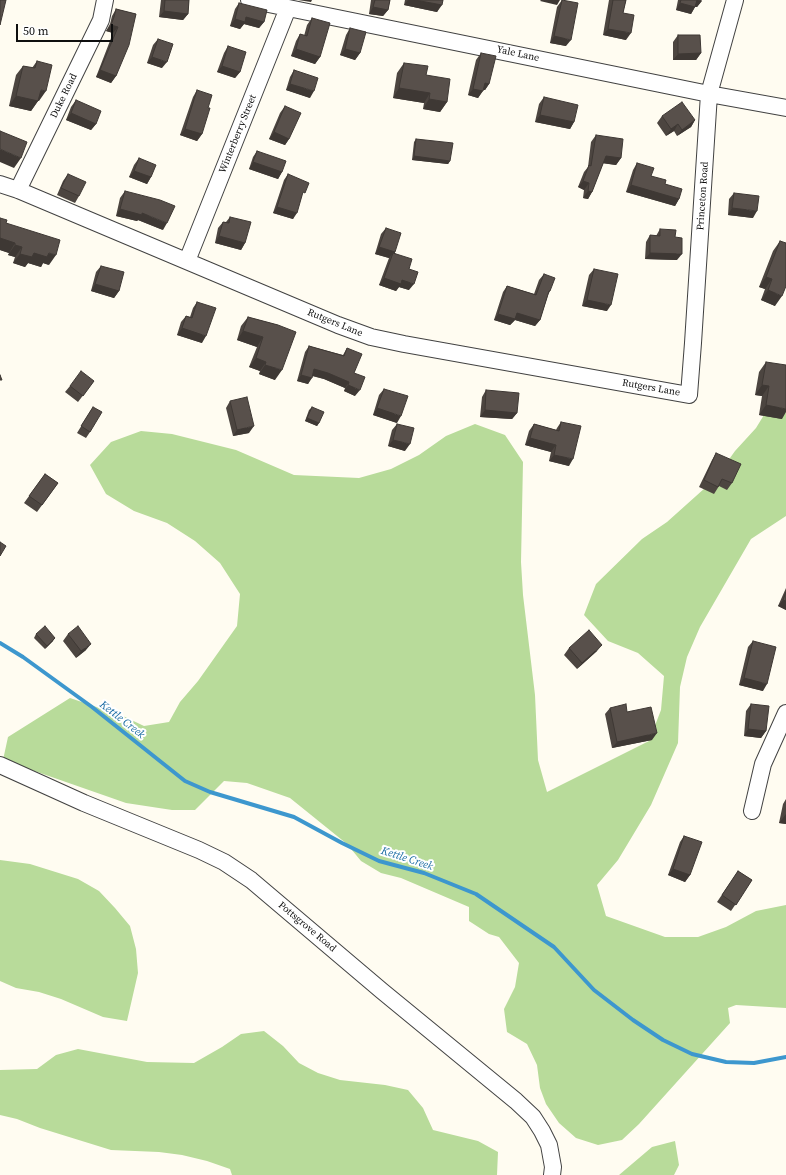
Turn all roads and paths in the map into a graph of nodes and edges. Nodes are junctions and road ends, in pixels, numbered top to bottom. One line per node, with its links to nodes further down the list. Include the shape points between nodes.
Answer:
1 (105, 0): 8 (street, Duke Road, via 101,20)
2 (249, 0): 4 (street, Yale Lane)
3 (735, 0): 5 (street, Princeton Road)
4 (288, 8): 5 (street, Yale Lane); 9 (street, Winterberry Street)
5 (709, 94): 6 (street, Yale Lane); 10 (street, Princeton Road)
6 (786, 108)
7 (0, 184): 8 (street, Rutgers Lane)
8 (18, 190): 9 (street, Rutgers Lane)
9 (187, 261): 10 (street, Rutgers Lane, via 371,337)
10 (689, 395)
11 (786, 713): 13 (street, via 763,764)
12 (0, 765): 14 (street, Pottsgrove Road, via 199,850 224,862 251,880 527,1111 549,1145)
13 (752, 811)
14 (552, 1171)

